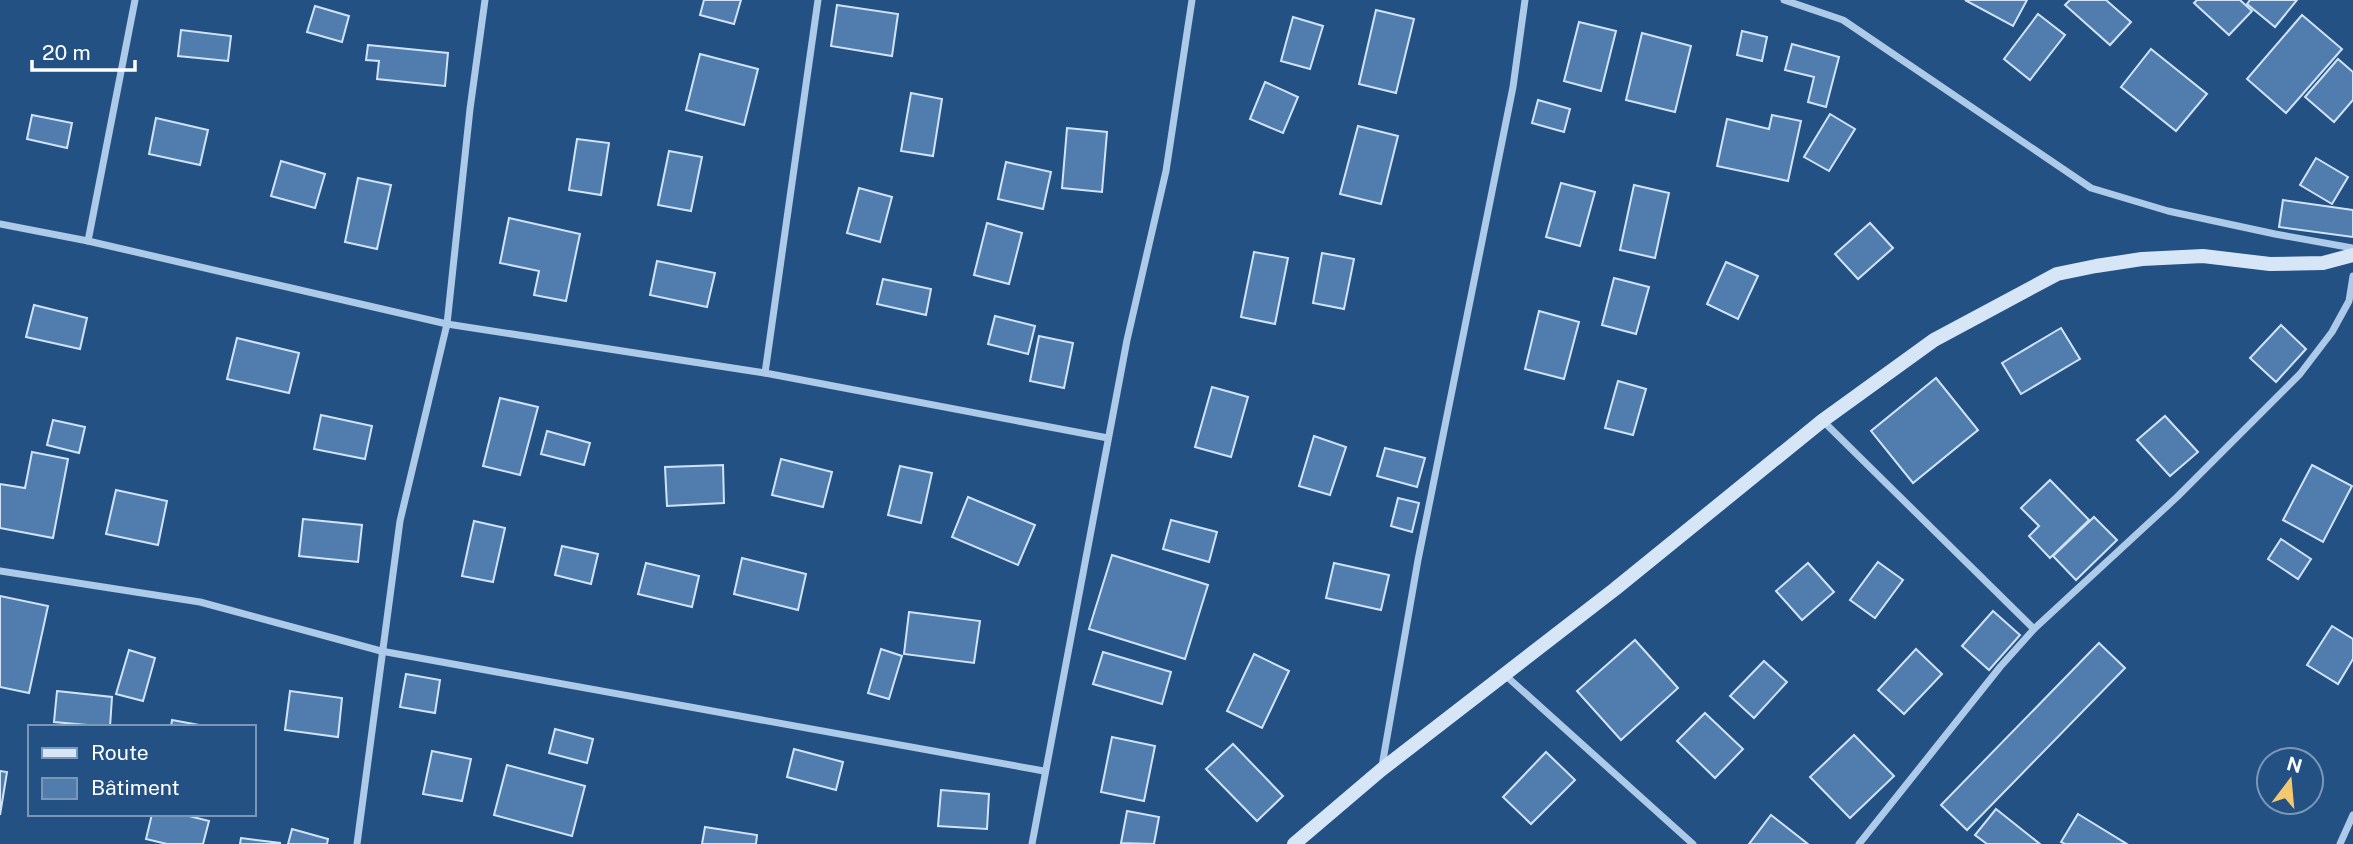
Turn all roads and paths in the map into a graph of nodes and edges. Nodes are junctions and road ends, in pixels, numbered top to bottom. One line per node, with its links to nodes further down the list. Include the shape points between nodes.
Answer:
1 (135, 0): 8 (street)
2 (485, 0): 12 (street)
3 (818, 0): 13 (street)
4 (1192, 0): 15 (street, via 1166,172)
5 (1525, 0): 20 (street, via 1513,87 1420,547)
6 (1784, 0): 9 (street, via 1843,20 2091,188 2168,211)
7 (0, 225): 8 (street)
8 (88, 241): 12 (street)
9 (2353, 248)
10 (2353, 255): 14 (street, via 2323,263 2270,264 2203,256 2142,259 2057,274 1934,340)
11 (2353, 276): 17 (street, via 2348,301 2332,332 2300,374 2177,497)
12 (447, 324): 13 (street); 18 (street, via 400,521)
13 (765, 373): 15 (street)
14 (1822, 421): 17 (street); 19 (street)
15 (1108, 438): 21 (street)
16 (0, 572): 18 (street, via 200,602)
17 (2034, 629): 27 (street)
18 (381, 651): 21 (street); 23 (street)
19 (1504, 674): 20 (street); 26 (street)
20 (1381, 770): 25 (street)
21 (1044, 771): 24 (street)
22 (2353, 815): 28 (street)
23 (357, 844)
24 (1032, 844)
25 (1293, 844)
26 (1693, 844)
27 (1859, 844)
28 (2340, 844)

